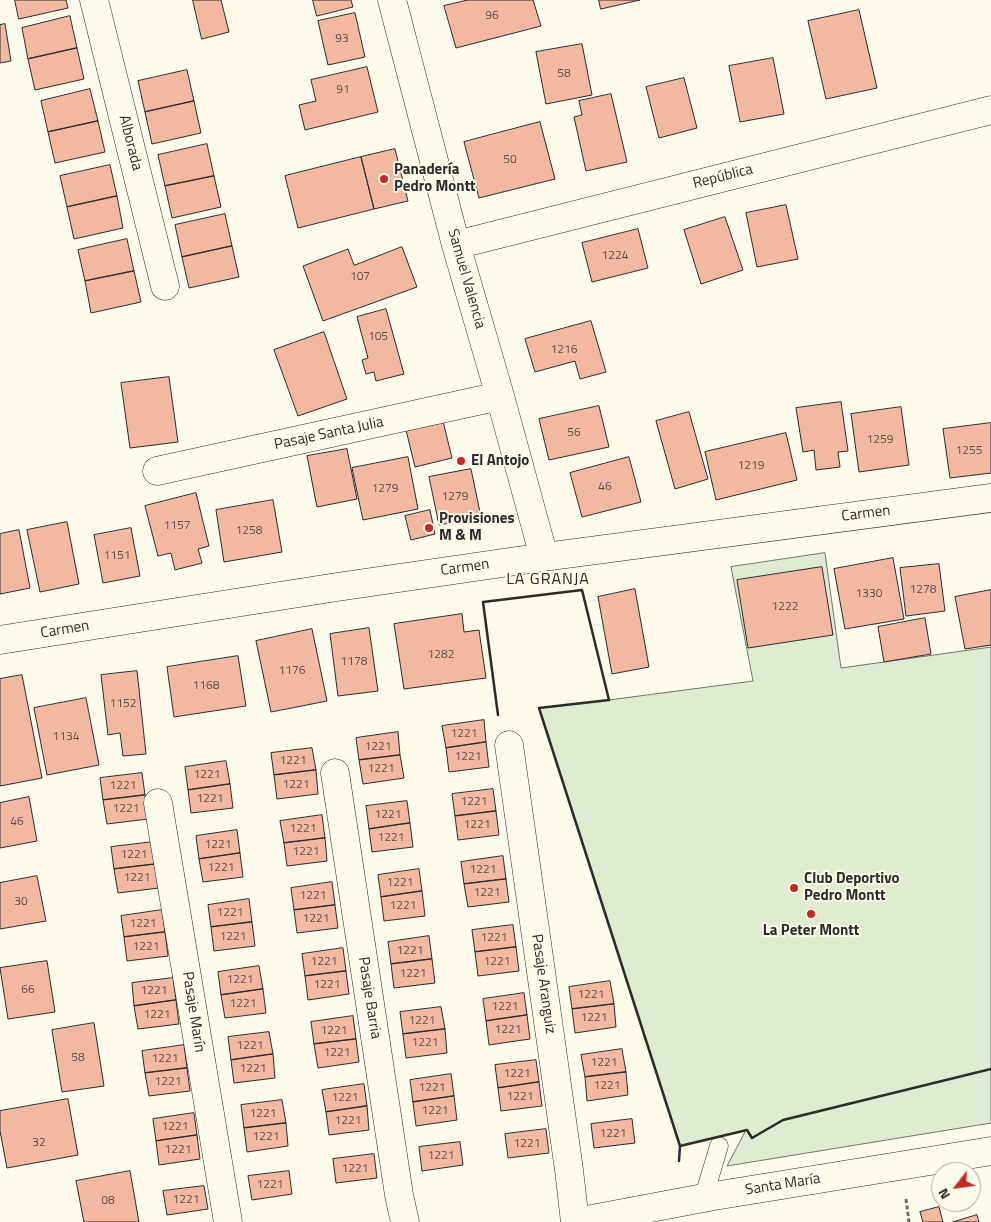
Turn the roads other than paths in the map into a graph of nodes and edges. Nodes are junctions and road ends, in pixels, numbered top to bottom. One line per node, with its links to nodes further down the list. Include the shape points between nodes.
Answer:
1 (94, 0): 5 (street, Alborada)
2 (392, 0): 4 (street, Samuel Valencia)
3 (991, 110): 4 (street, República)
4 (456, 245): 6 (street, Samuel Valencia)
5 (165, 286)
6 (500, 396): 7 (street, Pasaje Santa Julia); 9 (street, Samuel Valencia)
7 (157, 472)
8 (991, 498): 9 (street, Carmen)
9 (544, 557): 10 (street, Carmen)
10 (0, 640)
11 (509, 745): 19 (street, Pasaje Aranguiz)
12 (335, 773): 18 (street, Pasaje Barria)
13 (158, 803): 17 (street, Pasaje Marín)
14 (719, 1146): 16 (lane)
15 (991, 1151): 16 (street, Santa María)
16 (703, 1198): 19 (street, Santa María)
17 (228, 1222)
18 (405, 1222)
19 (576, 1222)

